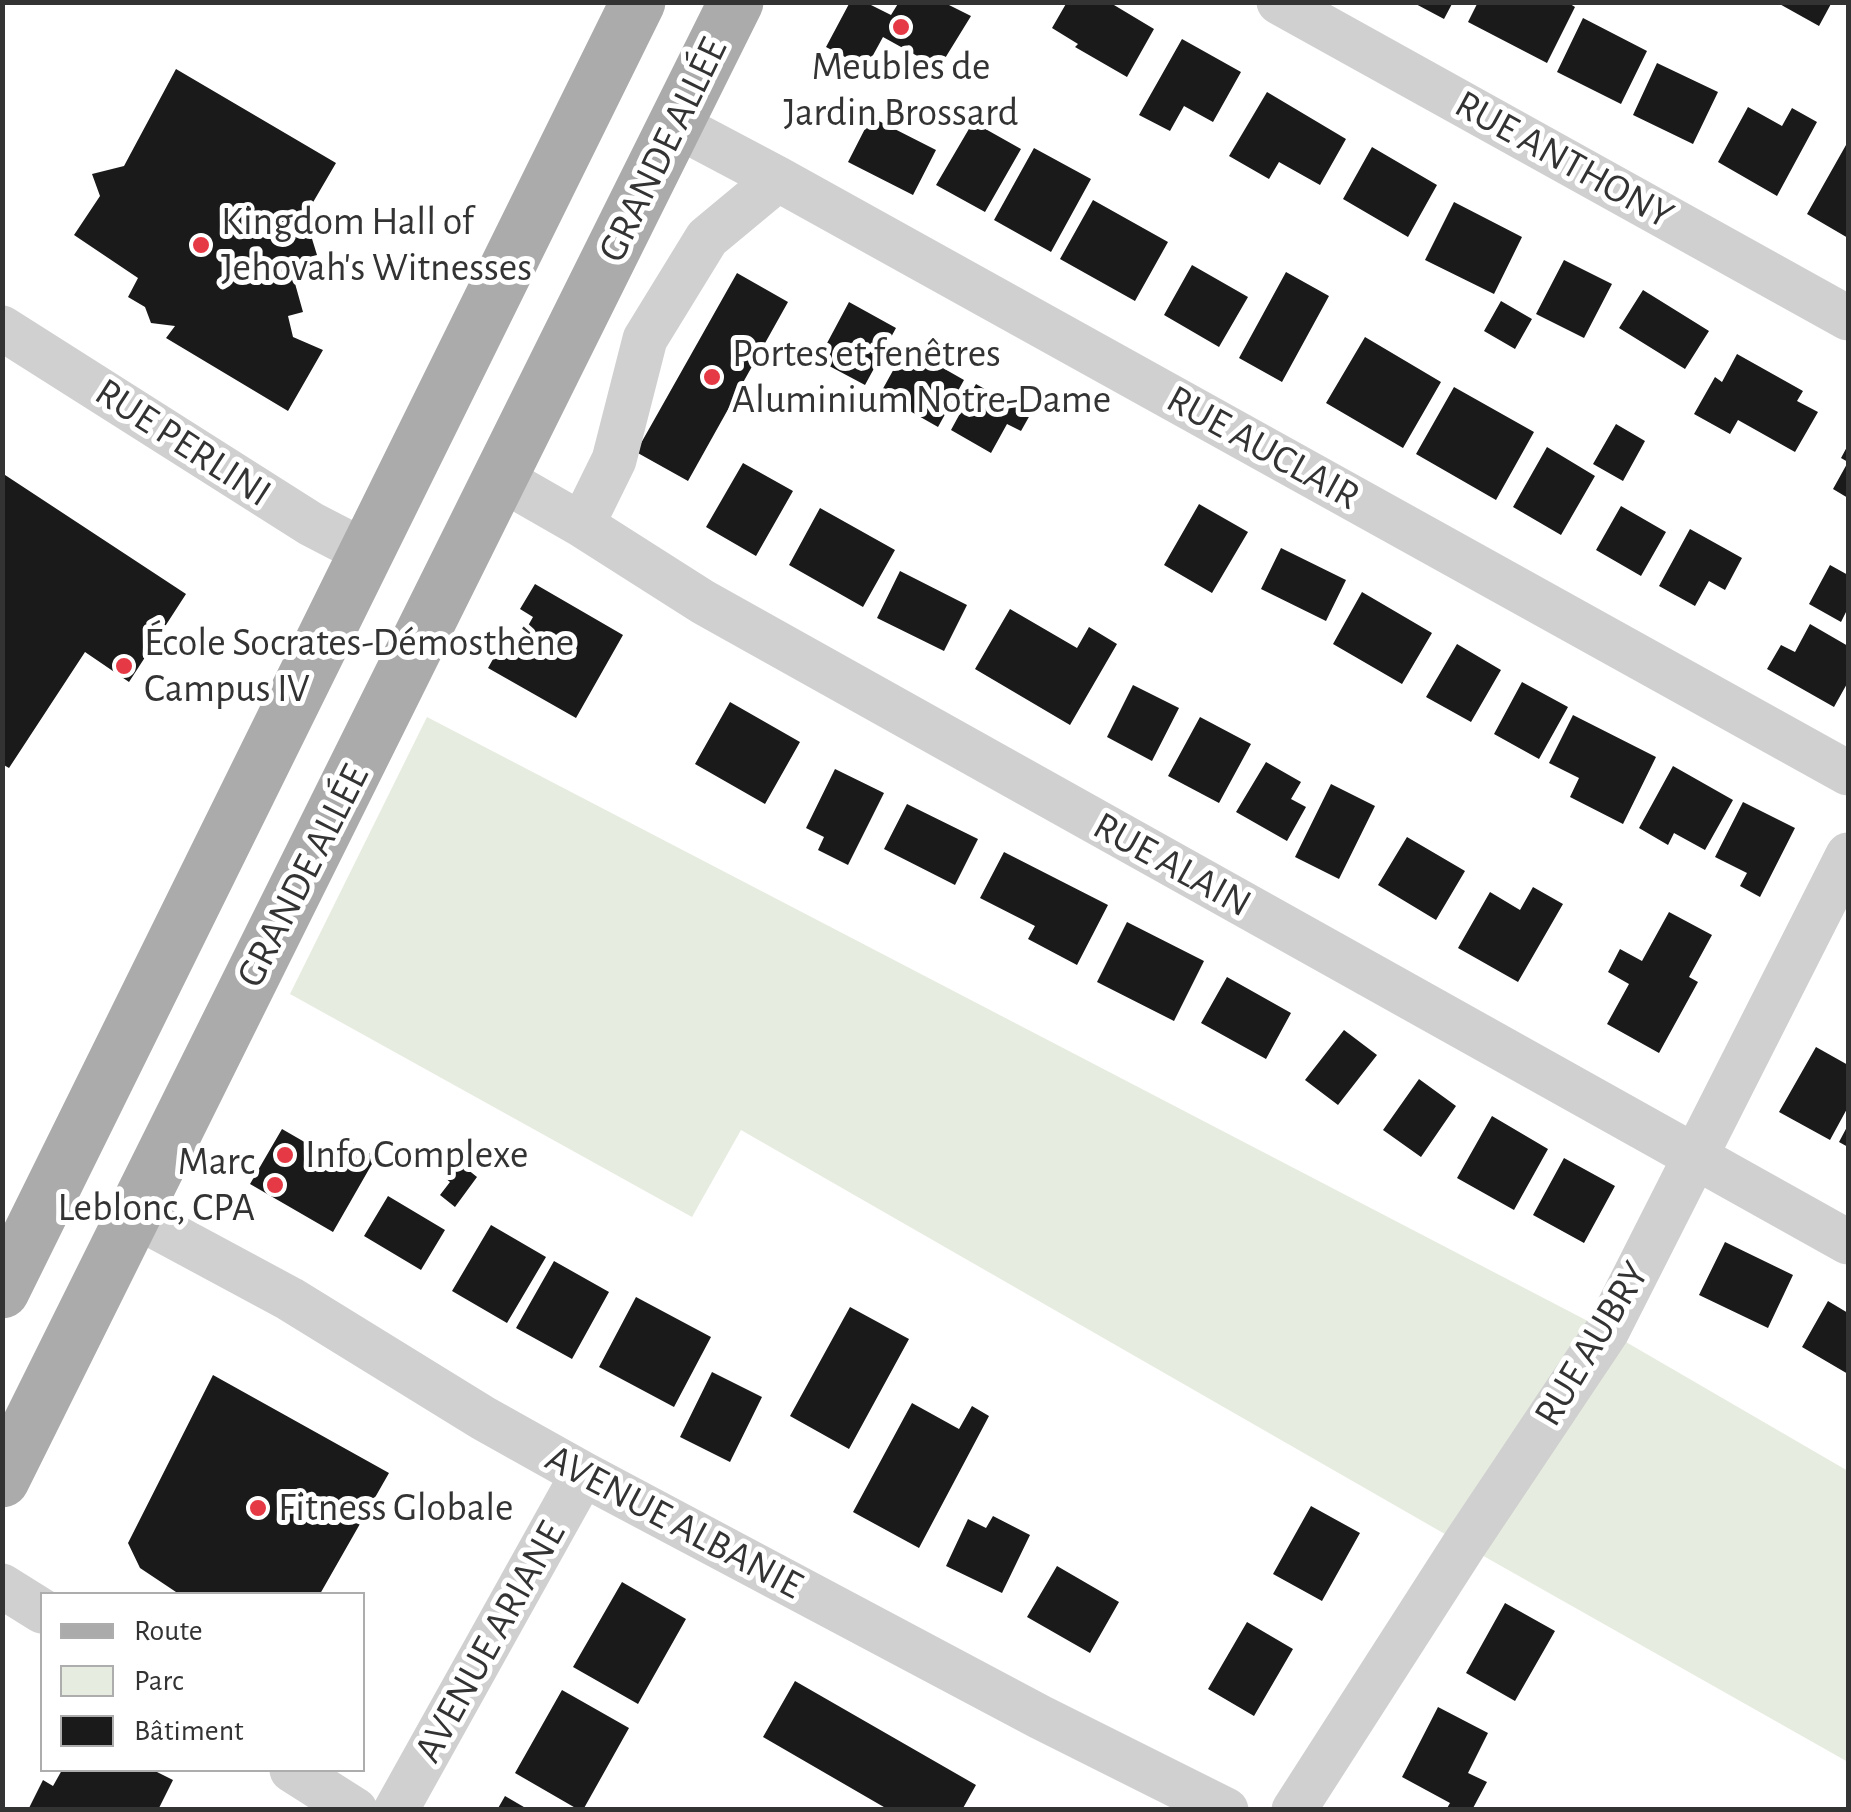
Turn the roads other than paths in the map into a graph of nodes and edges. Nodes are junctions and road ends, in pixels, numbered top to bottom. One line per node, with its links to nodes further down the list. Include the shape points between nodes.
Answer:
1 (638, 2): 10 (main road)
2 (736, 2): 4 (main road, GRANDE ALLÉE)
3 (1278, 2): 6 (street, RUE ANTHONY)
4 (676, 125): 5 (street, RUE AUCLAIR); 8 (main road, GRANDE ALLÉE)
5 (778, 179): 9 (street, via 708,238 646,339 614,460); 11 (street, RUE AUCLAIR)
6 (1848, 318)
7 (2, 328): 10 (street, RUE PERLINI)
8 (500, 478): 9 (street, RUE ALAIN); 14 (main road, GRANDE ALLÉE)
9 (582, 525): 13 (street, RUE ALAIN, via 702,602)
10 (367, 553): 16 (main road)
11 (1848, 773)
12 (1848, 855): 13 (street, RUE AUBRY)
13 (1696, 1158): 15 (street, RUE ALAIN); 25 (street, RUE AUBRY, via 1607,1331)
14 (134, 1214): 17 (street, AVENUE ALBANIE); 18 (main road, GRANDE ALLÉE)
15 (1848, 1242)
16 (2, 1291)
17 (583, 1474): 23 (street, AVENUE ARIANE); 24 (street, AVENUE ALBANIE)
18 (2, 1480)
19 (2, 1586): 20 (street)
20 (40, 1610)
21 (295, 1772): 22 (street)
22 (355, 1810)
23 (396, 1810)
24 (1226, 1810)
25 (1294, 1810)

